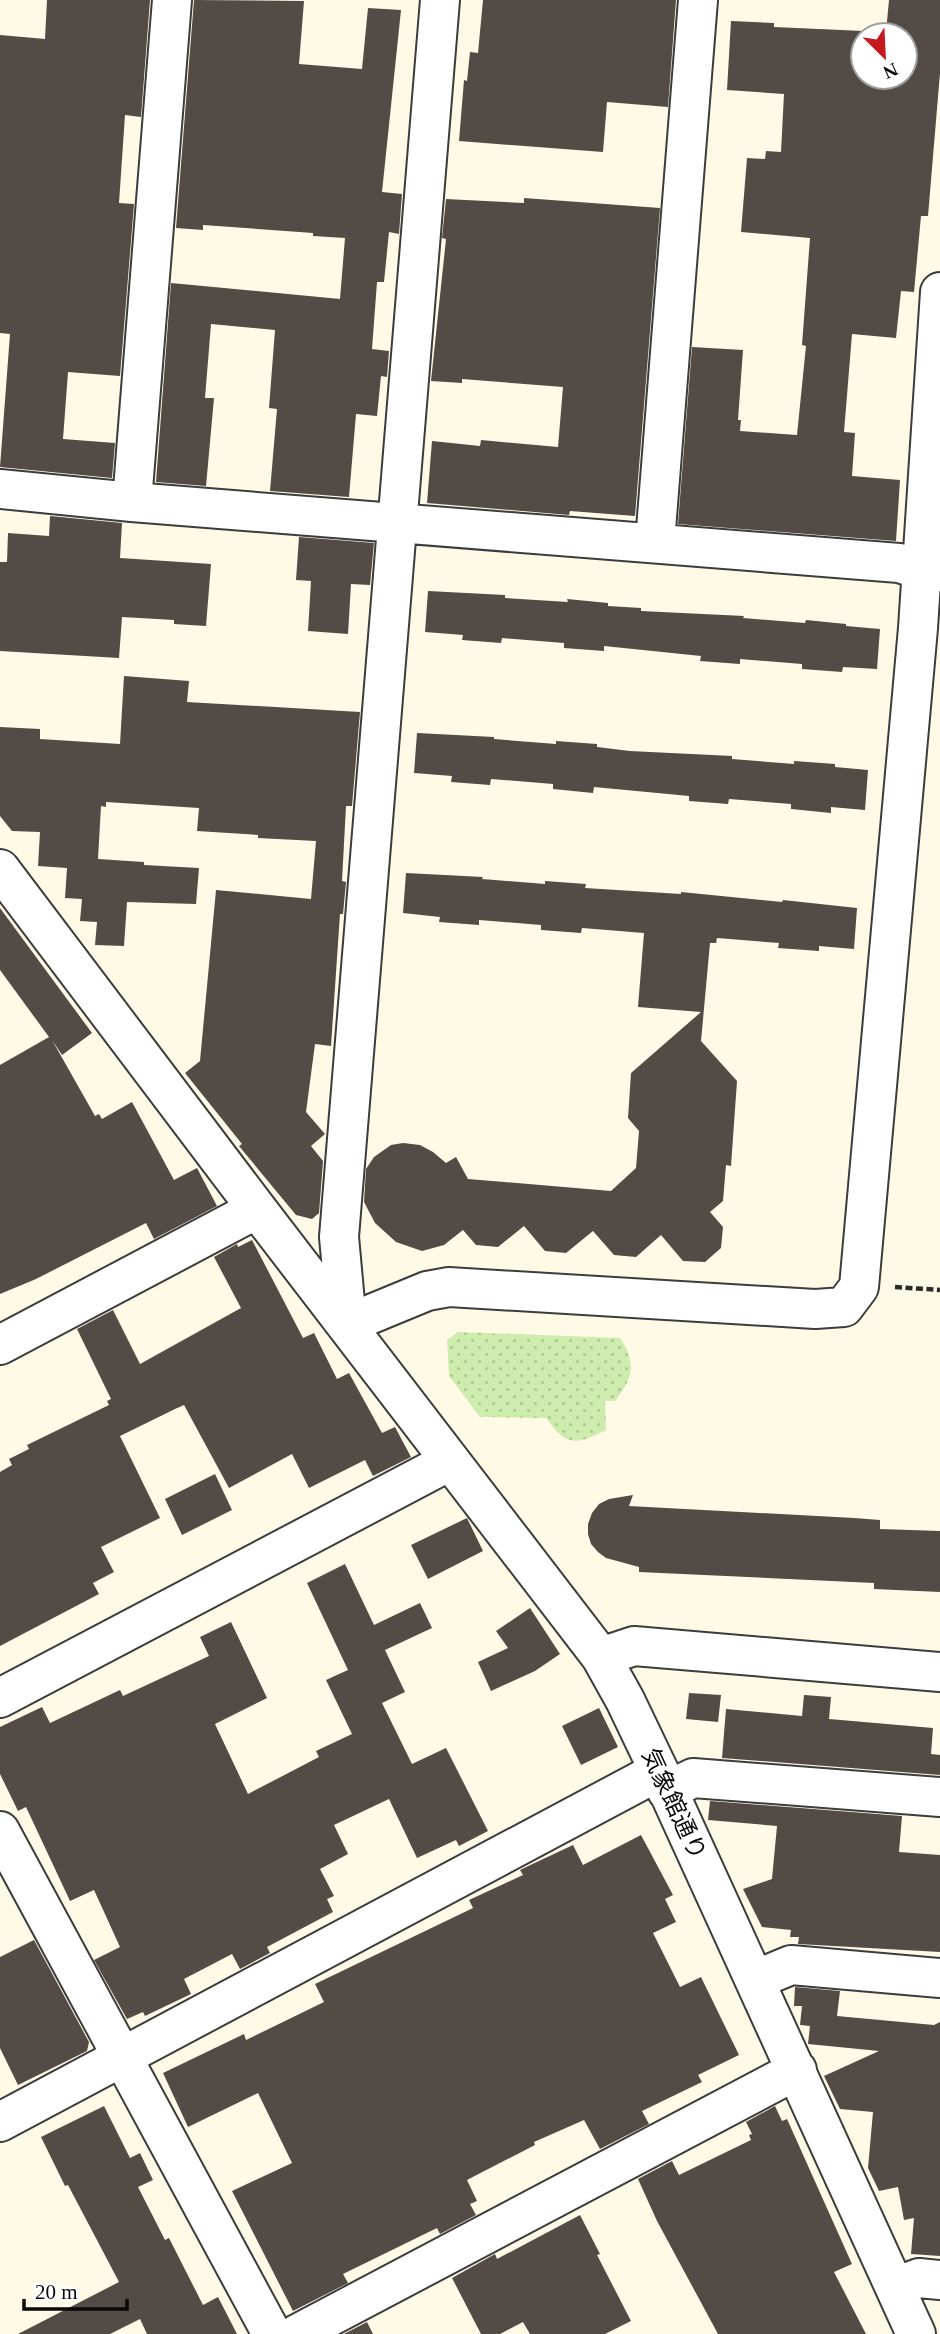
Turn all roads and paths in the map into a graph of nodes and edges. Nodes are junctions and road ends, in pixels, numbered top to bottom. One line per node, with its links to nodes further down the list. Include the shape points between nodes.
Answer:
1 (172, 0): 6 (street)
2 (440, 0): 7 (street)
3 (698, 0): 8 (street)
4 (940, 292): 9 (street)
5 (0, 489): 6 (street)
6 (132, 502): 7 (street)
7 (399, 523): 8 (street); 14 (street, via 339,1237)
8 (656, 542): 9 (street, via 898,563)
9 (930, 571): 14 (street, via 918,628 859,1287 844,1307 449,1287 426,1291)
10 (0, 869): 11 (street, 気象館通り)
11 (257, 1209): 14 (street, 気象館通り); 15 (street)
12 (889, 1286): 13 (path)
13 (940, 1290)
14 (347, 1324): 16 (street, 気象館通り)
15 (0, 1345)
16 (450, 1461): 17 (street, 気象館通り); 19 (street)
17 (601, 1657): 18 (street, via 635,1646); 20 (street, 気象館通り)
18 (940, 1672)
19 (0, 1698)
20 (663, 1781): 21 (street, via 693,1778); 24 (street, 気象館通り); 25 (street)
21 (940, 1797)
22 (0, 1831): 25 (street)
23 (940, 1978): 24 (street, via 791,1965)
24 (755, 1980): 26 (street, 気象館通り)
25 (121, 2058): 27 (street); 30 (street)
26 (797, 2070): 29 (street, 気象館通り); 31 (street)
27 (0, 2122)
28 (940, 2280): 29 (street, via 919,2278)
29 (895, 2287): 32 (street, 気象館通り)
30 (272, 2334)
31 (296, 2334)
32 (916, 2334)

